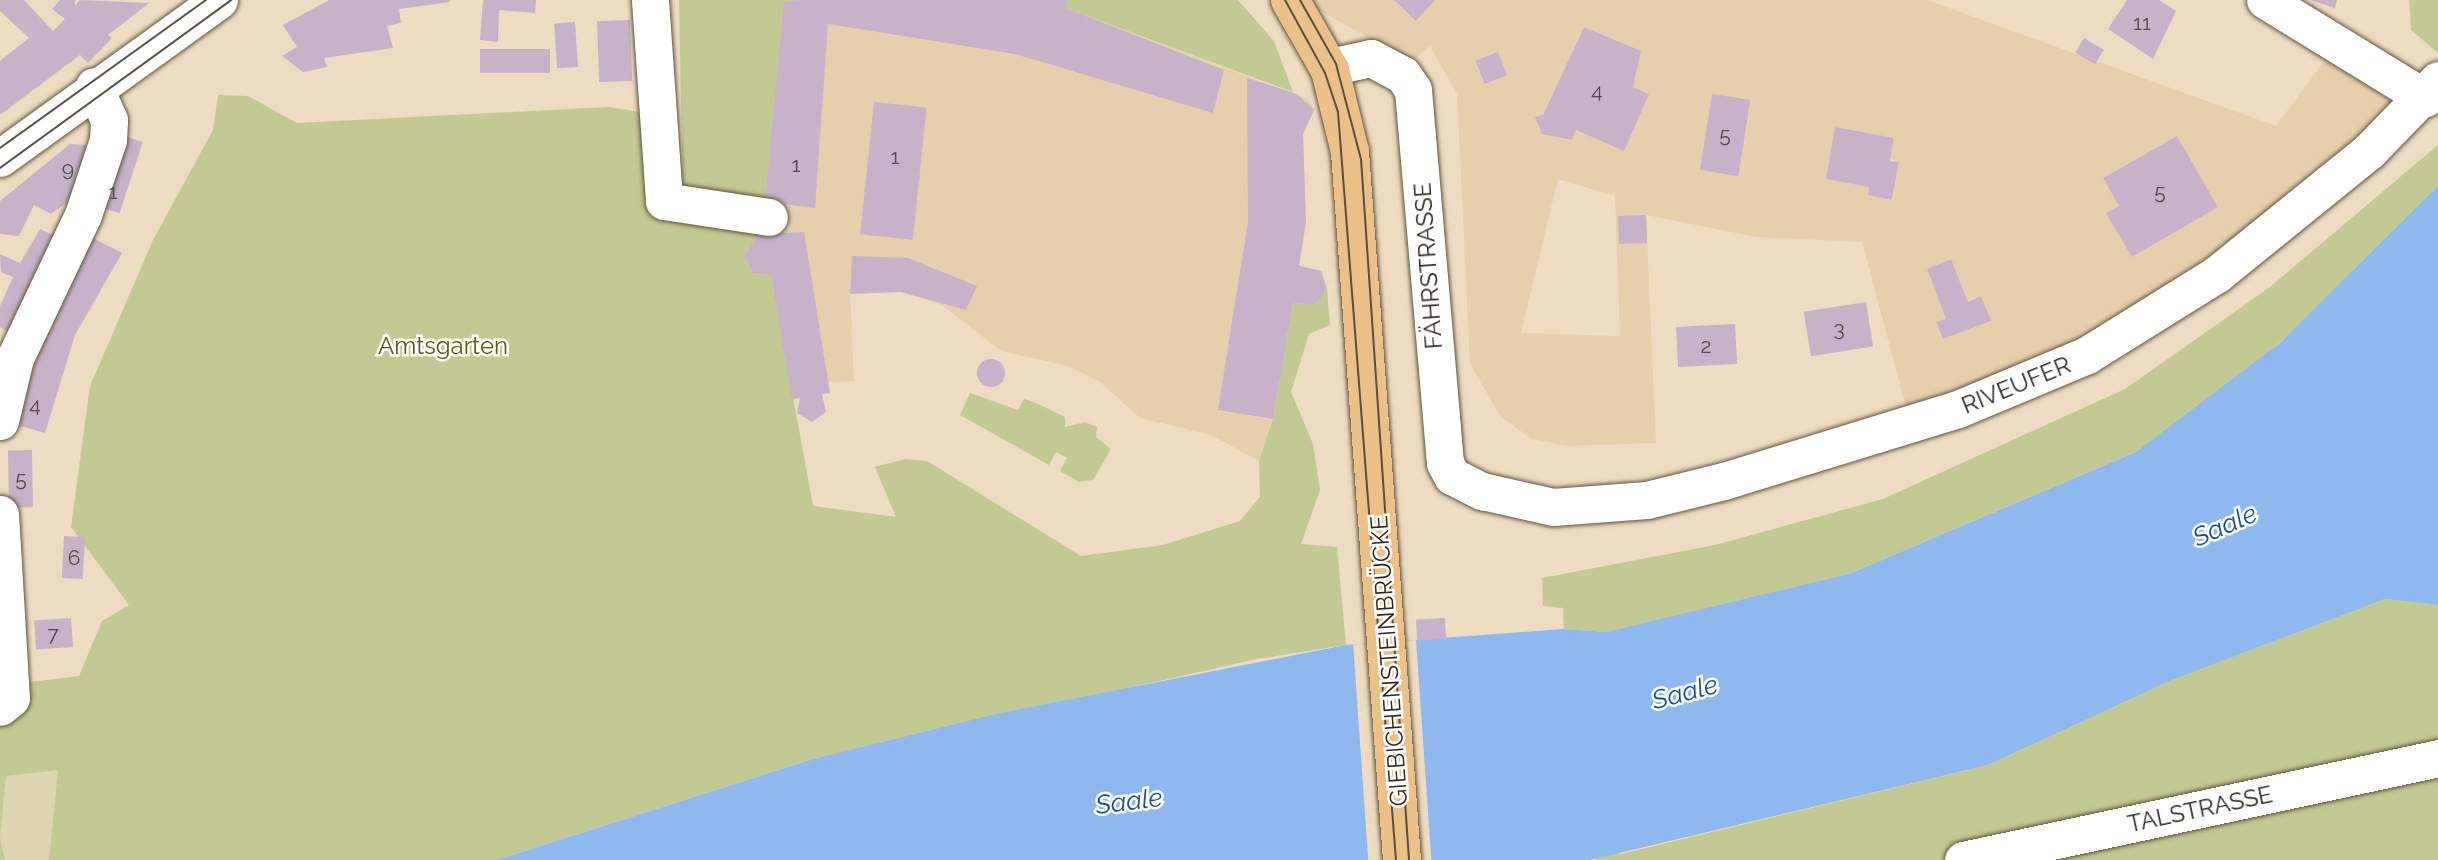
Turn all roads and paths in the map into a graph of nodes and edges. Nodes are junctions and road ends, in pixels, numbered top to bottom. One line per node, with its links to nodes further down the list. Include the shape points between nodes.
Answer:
1 (219, 0): 6 (street)
2 (650, 0): 9 (street, via 664,201)
3 (1290, 0): 5 (main road)
4 (2265, 0): 7 (street)
5 (1329, 67): 11 (street, FÄHRSTRASSE, via 1371,58 1404,75 1413,90 1445,463 1463,484); 15 (main road, GIEBICHENSTEINBRÜCKE, via 1350,152 1377,463)
6 (94, 86): 8 (street); 10 (street, via 109,120 107,140 83,215 15,358)
7 (2432, 89): 11 (street, RIVEUFER, via 2217,274 2087,355 2032,380 1894,430 1647,500 1553,507)
8 (0, 158)
9 (769, 217)
10 (0, 421)
11 (1509, 499)
12 (0, 514): 13 (street, via 11,698)
13 (0, 707)
14 (2438, 758): 16 (street, TALSTRASSE)
15 (1402, 860)
16 (1962, 860)

